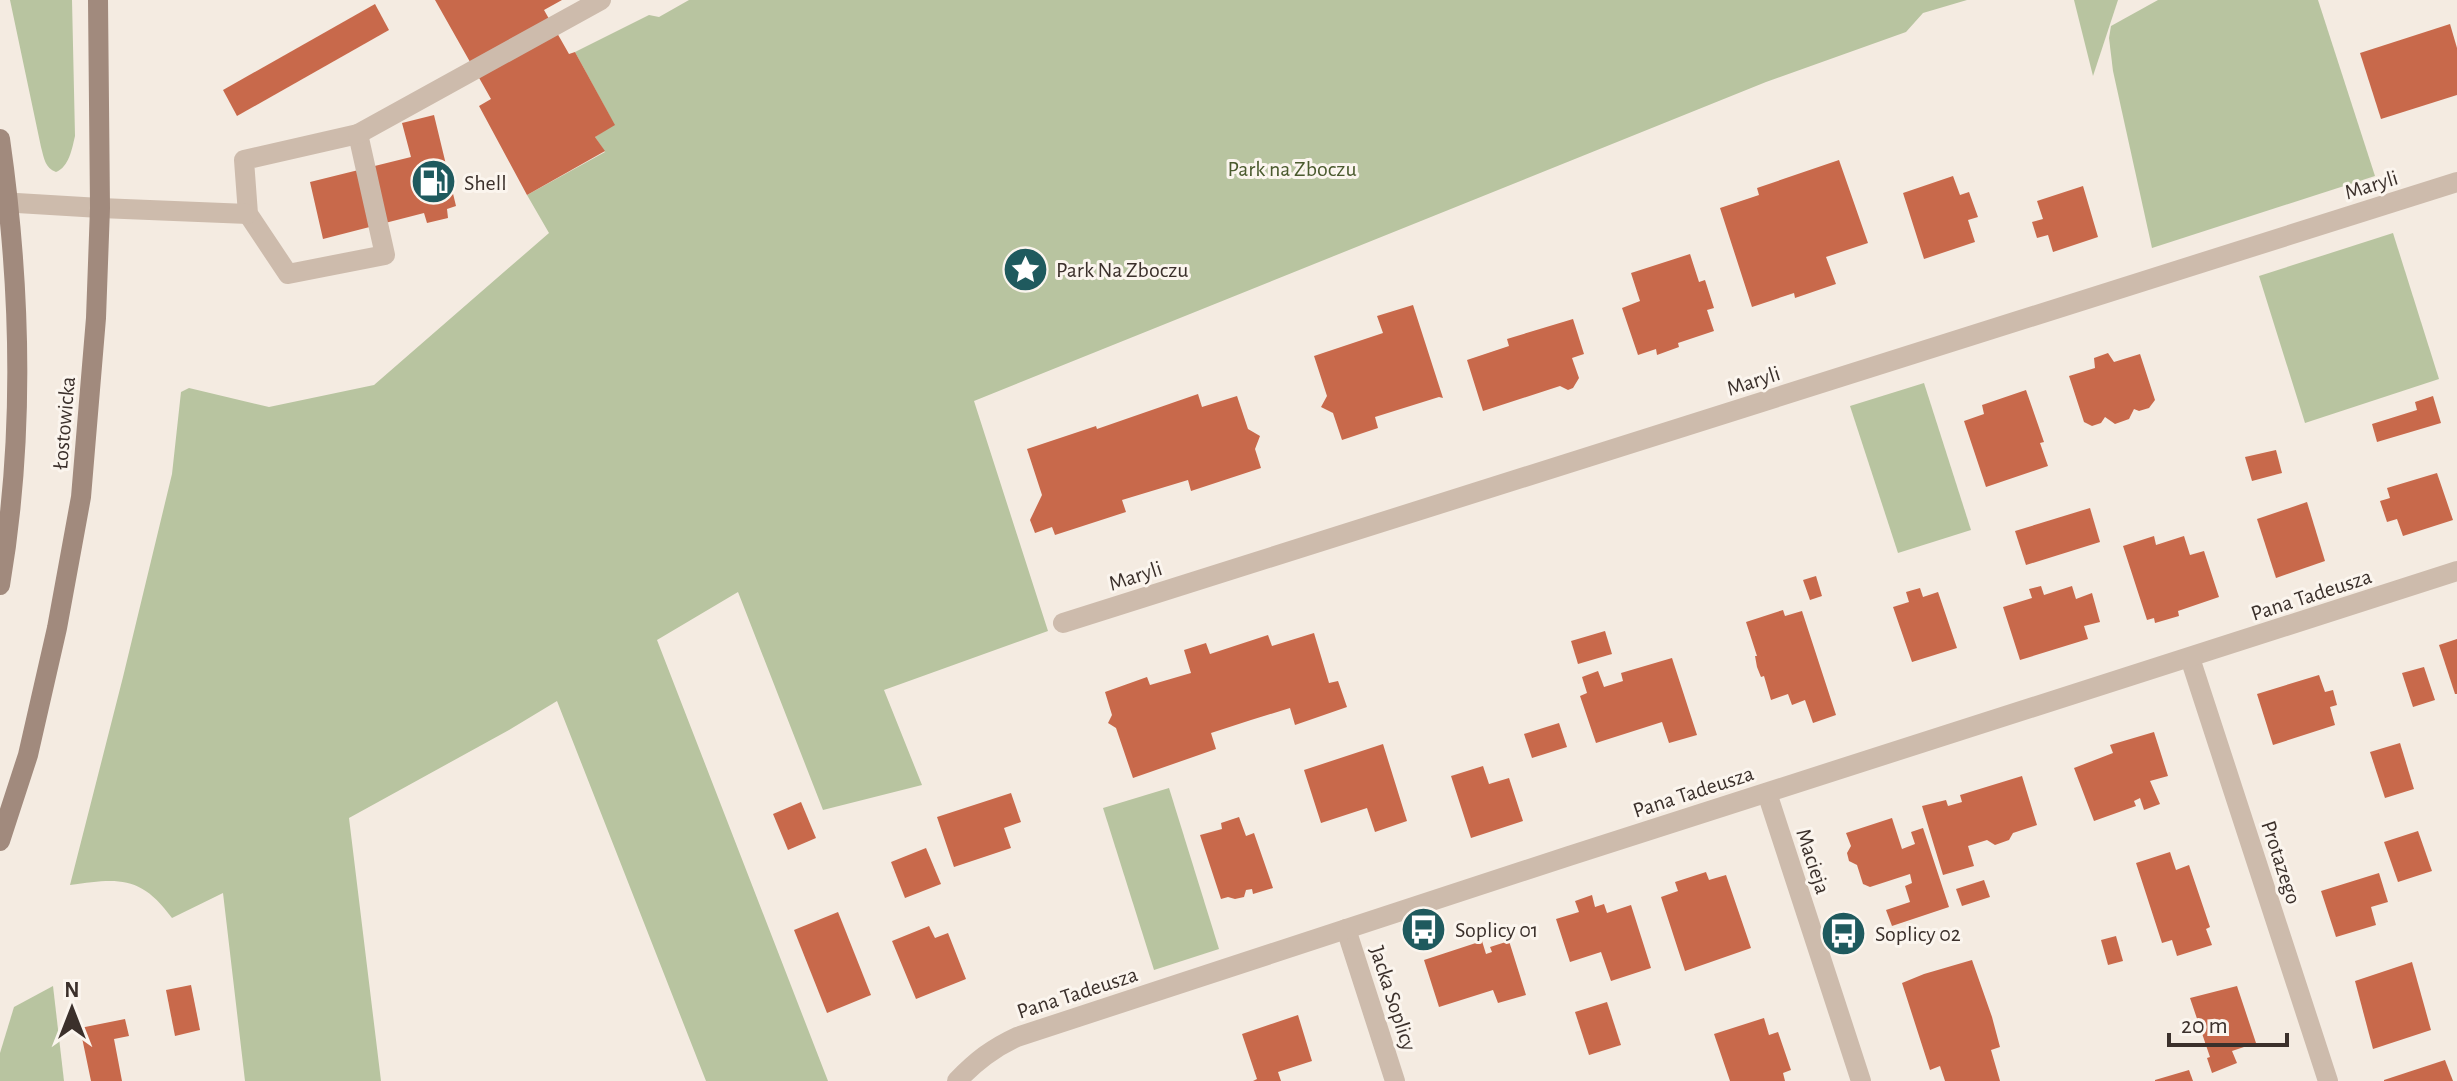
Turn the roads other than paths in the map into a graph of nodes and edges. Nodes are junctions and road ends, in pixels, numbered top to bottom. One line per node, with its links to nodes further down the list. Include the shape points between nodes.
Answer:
1 (98, 0): 7 (main road, Łostowicka)
2 (601, 0): 3 (street)
3 (358, 134): 8 (street, via 244,160); 8 (street, via 385,255 288,274)
4 (0, 139): 6 (main road, Łostowicka)
5 (2457, 182): 11 (street, Maryli)
6 (4, 202): 7 (street); 10 (main road, Łostowicka, via 18,384 11,522)
7 (100, 208): 8 (street); 14 (main road, Łostowicka, via 81,497 28,755)
8 (248, 214)
9 (2457, 571): 12 (street, Pana Tadeusza)
10 (0, 585)
11 (1063, 623)
12 (2190, 658): 13 (street, Pana Tadeusza); 19 (street, Protazego)
13 (1767, 793): 15 (street, Pana Tadeusza); 18 (street, Macieja)
14 (0, 841)
15 (1346, 929): 16 (street, Pana Tadeusza, via 1017,1037 977,1060); 17 (street, Jacka Soplicy)
16 (957, 1081)
17 (1395, 1081)
18 (1861, 1081)
19 (2328, 1081)

